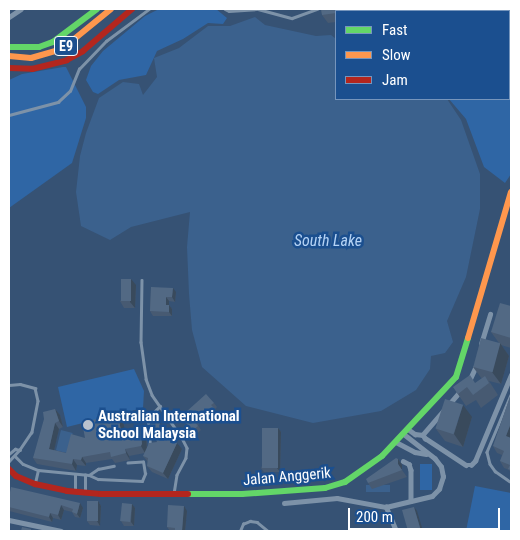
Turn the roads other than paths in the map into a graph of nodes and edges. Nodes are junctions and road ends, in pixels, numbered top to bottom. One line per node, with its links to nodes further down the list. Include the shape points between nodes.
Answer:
1 (21, 9): 9 (street)
2 (96, 9): 10 (main road, E9, via 53,42 39,47)
3 (111, 9): 11 (main road, E9, via 62,49 31,58)
4 (132, 9): 12 (main road, via 83,51 67,60 32,69)
5 (149, 9): 13 (lane, via 106,41 79,69 70,92 58,102)
6 (225, 9): 7 (lane)
7 (257, 9): 8 (lane, via 292,18)
8 (317, 9)
9 (9, 17)
10 (9, 47)
11 (9, 56)
12 (9, 68)
13 (9, 115)
14 (511, 192): 23 (main road, Jalan Anggerik, via 456,376)
15 (142, 280): 22 (lane, via 142,360 152,394)
16 (490, 314): 17 (street)
17 (479, 352)
18 (478, 360): 24 (street, via 470,380)
19 (511, 375): 24 (street, via 471,465 466,465)
20 (9, 385): 27 (lane, via 35,388 38,394 32,432)
21 (511, 395): 42 (lane, via 487,452 490,464)
22 (160, 406): 28 (lane, via 148,422); 46 (lane, via 187,448 174,484)
23 (405, 432): 24 (street); 25 (main road, Jalan Anggerik); 30 (street)
24 (423, 435)
25 (396, 442): 30 (street); 46 (main road, Jalan Anggerik, via 382,456 335,486 242,494)
26 (9, 448): 29 (lane)
27 (20, 450): 29 (lane, via 16,448); 31 (lane)
28 (150, 451)
29 (10, 453)
30 (427, 454): 47 (street, via 441,467 440,489 432,496)
31 (15, 456): 34 (lane); 39 (lane, via 23,464)
32 (146, 458): 35 (lane)
33 (403, 461): 47 (street, via 411,470)
34 (9, 462)
35 (143, 462): 36 (lane); 41 (lane, via 145,474 142,481 98,479)
36 (128, 463)
37 (114, 466): 41 (lane)
38 (9, 469): 43 (main road, Jalan Anggerik, via 16,476)
39 (38, 470): 40 (lane); 43 (lane)
40 (75, 475): 41 (lane); 44 (lane)
41 (87, 475): 45 (lane)
42 (511, 482)
43 (35, 484): 44 (main road, Jalan Anggerik)
44 (75, 491): 45 (main road, Jalan Anggerik)
45 (85, 492): 46 (main road, Jalan Anggerik)
46 (174, 494)
47 (411, 501): 49 (street)
48 (284, 503): 49 (street, via 337,498)
49 (386, 507): 54 (street)
50 (9, 520): 51 (street)
51 (61, 531)
52 (240, 531): 53 (lane, via 243,524 250,522 257,522)
53 (268, 531)
54 (396, 531)

